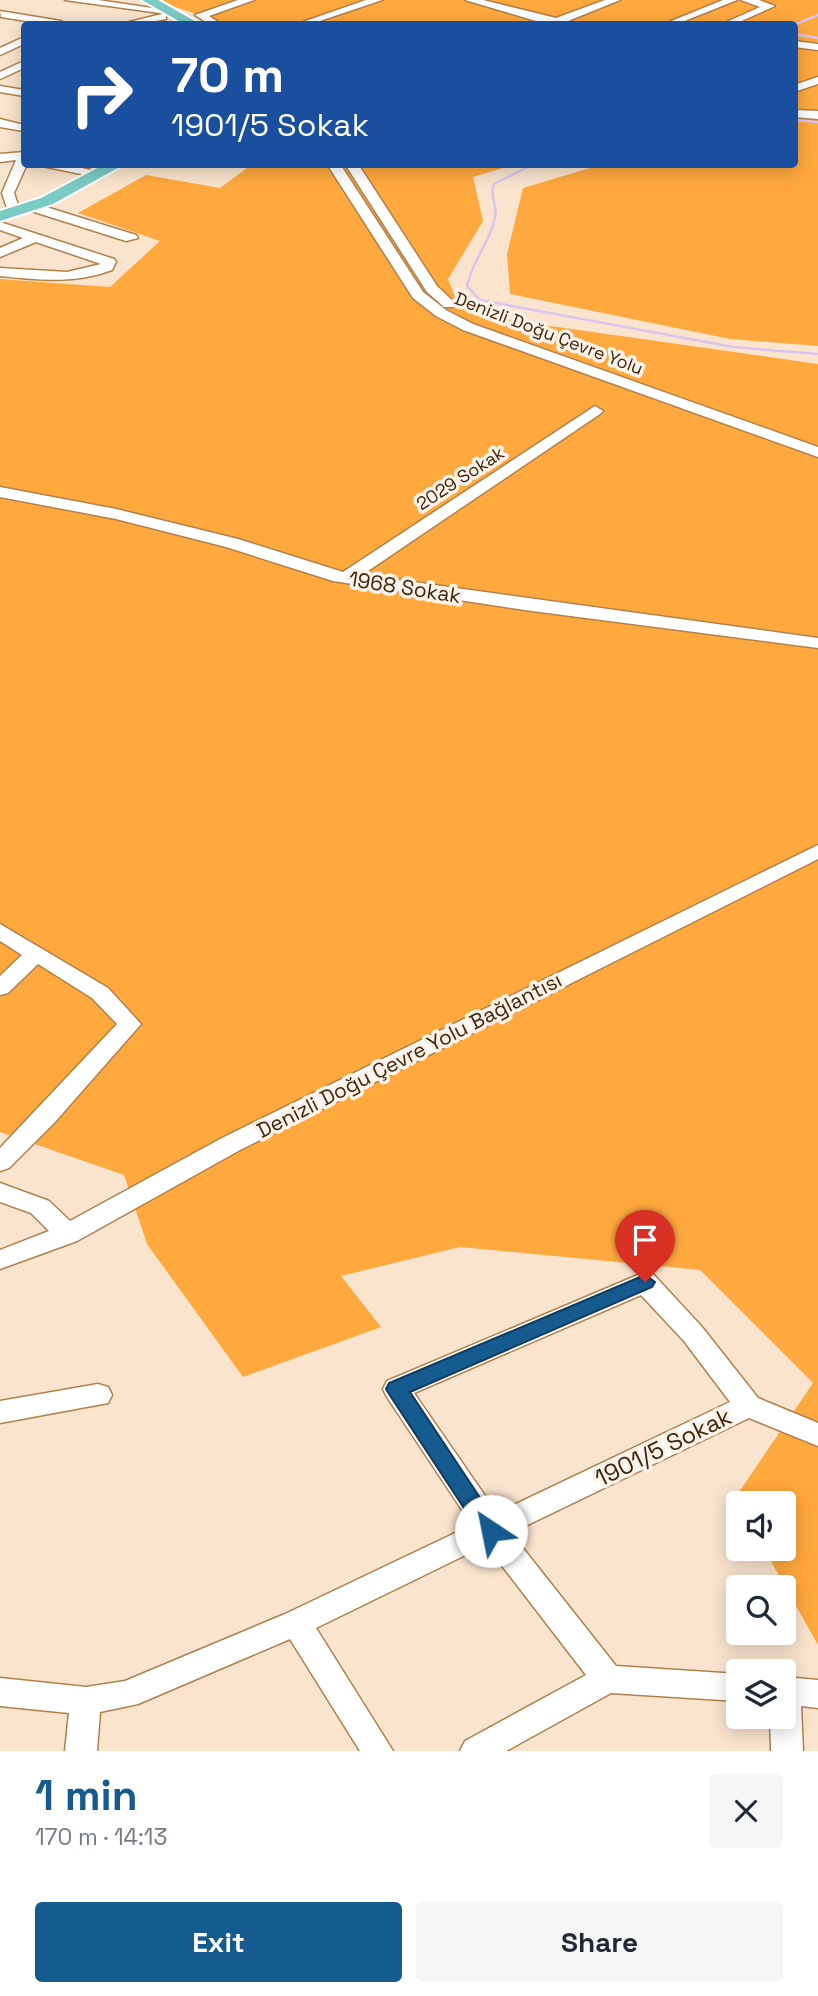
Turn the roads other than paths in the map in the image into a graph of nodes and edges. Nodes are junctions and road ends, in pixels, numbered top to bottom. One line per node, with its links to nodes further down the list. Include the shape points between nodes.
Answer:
1 (12, 0): 14 (street)
2 (69, 0): 11 (street)
3 (148, 0): 13 (main road)
4 (248, 0): 18 (street, via 200,15)
5 (377, 0): 19 (street)
6 (470, 0): 20 (street)
7 (615, 0): 21 (street)
8 (732, 0): 22 (street)
9 (746, 0): 10 (street)
10 (774, 3): 23 (street)
11 (90, 4): 12 (street); 13 (street)
12 (79, 11)
13 (170, 13): 16 (street); 17 (main road)
14 (1, 15): 15 (street)
15 (52, 21)
16 (139, 21)
17 (187, 21)
18 (211, 21)
19 (311, 21)
20 (546, 21)
21 (564, 21)
22 (677, 21)
23 (734, 21)
24 (21, 41): 27 (street)
25 (798, 44): 26 (street)
26 (818, 47)
27 (4, 48)
28 (798, 76): 29 (street)
29 (817, 80): 30 (street)
30 (798, 87)
31 (0, 89): 32 (street)
32 (21, 92)
33 (798, 113): 34 (street)
34 (818, 115)
35 (21, 121): 36 (street)
36 (2, 123): 37 (street)
37 (21, 127)
38 (0, 158): 39 (street)
39 (21, 159)
40 (21, 165): 47 (street, via 8,193)
41 (63, 168): 45 (street)
42 (111, 168): 45 (main road)
43 (336, 168): 55 (street, Denizli Doğu Çevre Yolu, via 404,276 418,295 441,313 468,327)
44 (354, 168): 54 (street, Denizli Doğu Çevre Yolu, via 432,289 460,311)
45 (101, 174): 46 (main road)
46 (30, 206): 47 (main road); 50 (street)
47 (7, 214)
48 (0, 226): 49 (street)
49 (35, 238): 51 (street); 52 (street, via 109,262 86,275)
50 (131, 238)
51 (0, 253)
52 (0, 272)
53 (595, 411): 57 (street, 2029 Sokak)
54 (818, 440)
55 (818, 452)
56 (0, 492): 57 (street, 1968 Sokak, via 116,514)
57 (346, 578): 58 (street, 1968 Sokak)
58 (818, 643)
59 (818, 851): 65 (street, Denizli Doğu Çevre Yolu Bağlantısı, via 231,1144)
60 (0, 931): 61 (street)
61 (36, 954): 62 (street); 63 (street, via 100,993 130,1024)
62 (0, 988)
63 (0, 1162)
64 (0, 1192): 65 (street, via 40,1207)
65 (68, 1234): 66 (street, Denizli Doğu Çevre Yolu Bağlantısı)
66 (0, 1260)
67 (99, 1395): 69 (street)
68 (748, 1406): 70 (street); 71 (street, 1901/5 Sokak); 71 (street, 1901/5 Sokak, via 694,1334 645,1282 397,1389)
69 (0, 1412)
70 (818, 1436)
71 (491, 1531): 72 (street, 1901/5 Sokak); 73 (street, via 562,1627)
72 (296, 1623): 78 (street, 1901/5 Sokak, via 127,1694); 81 (street)
73 (608, 1679): 74 (street); 82 (street)
74 (726, 1687)
75 (0, 1692): 78 (street, 1901/5 Sokak)
76 (796, 1692): 77 (street)
77 (818, 1694)
78 (86, 1701): 80 (street)
79 (786, 1729): 83 (street)
80 (81, 1751)
81 (377, 1751)
82 (476, 1751)
83 (787, 1751)

